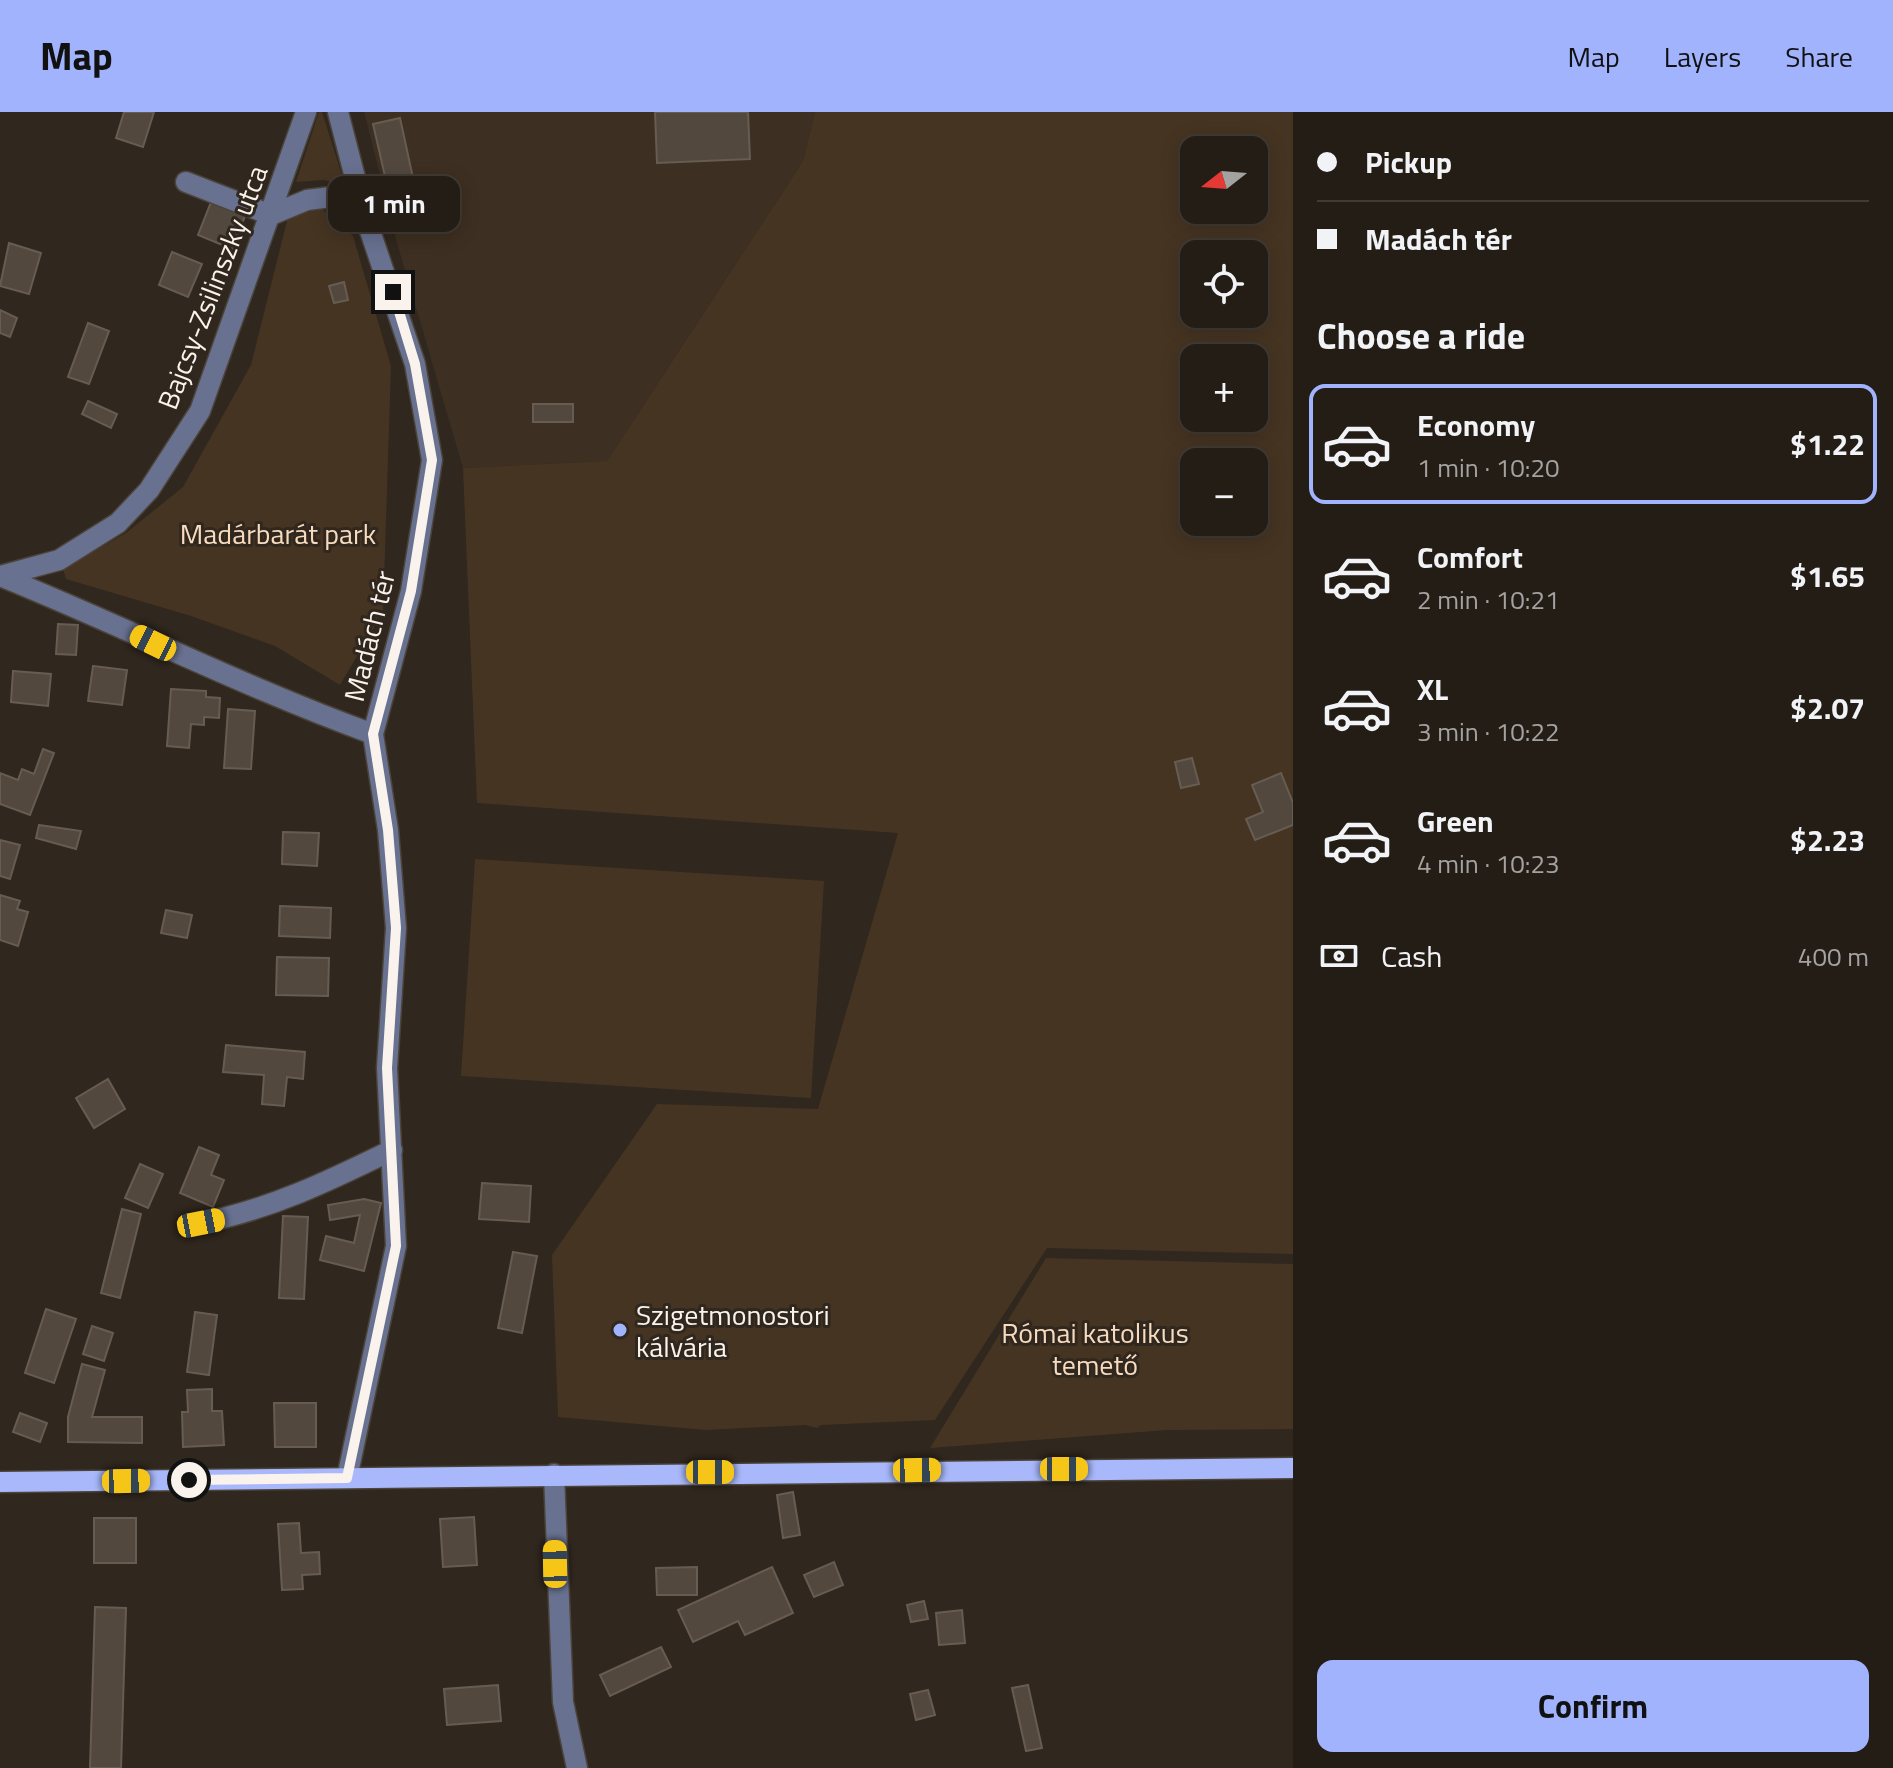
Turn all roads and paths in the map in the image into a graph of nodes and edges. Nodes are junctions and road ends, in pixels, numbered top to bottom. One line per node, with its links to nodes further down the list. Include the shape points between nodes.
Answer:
1 (306, 112): 4 (street, Bajcsy-Zsilinszky utca)
2 (338, 112): 5 (street, Madách tér)
3 (186, 182): 4 (street)
4 (271, 215): 5 (street, via 307,200 339,196); 6 (street, Bajcsy-Zsilinszky utca, via 200,411 149,490 118,523 59,560)
5 (365, 216): 7 (street, Madách tér, via 415,364 432,460 411,591)
6 (0, 576): 7 (street, Madách tér, via 287,703)
7 (373, 734): 8 (street, via 396,928 387,1068)
8 (392, 1150): 9 (street, via 303,1194); 12 (street, via 396,1246)
9 (201, 1223)
10 (1293, 1468): 11 (main road)
11 (554, 1474): 12 (main road); 14 (street, via 562,1687)
12 (347, 1478): 13 (main road)
13 (0, 1482)
14 (577, 1768)

